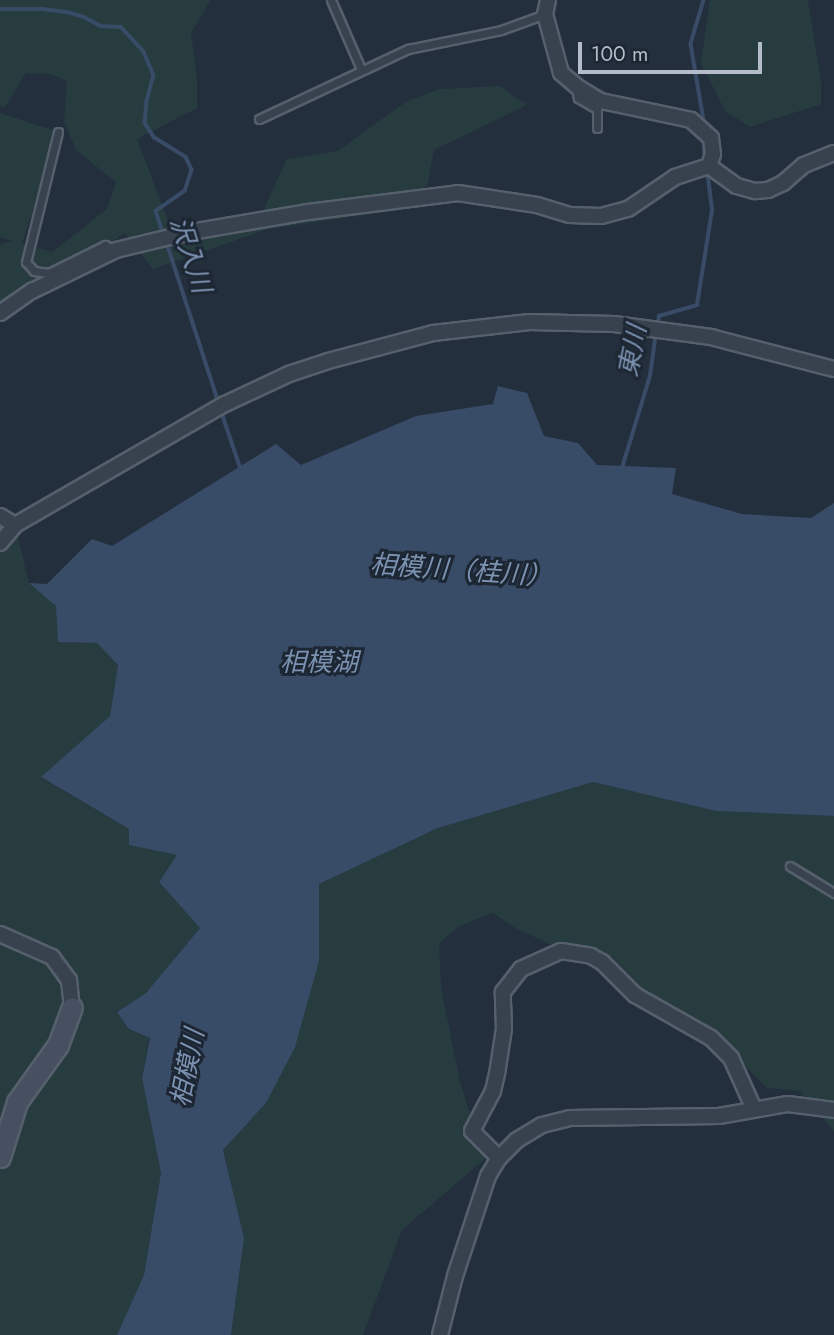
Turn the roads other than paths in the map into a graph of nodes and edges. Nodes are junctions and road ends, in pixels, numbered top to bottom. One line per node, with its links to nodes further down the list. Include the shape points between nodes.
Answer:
1 (331, 0): 3 (lane)
2 (547, 7): 3 (lane, via 501,30 408,49); 4 (street, via 561,73)
3 (361, 69): 5 (lane)
4 (576, 86): 6 (lane, via 578,98 597,109); 9 (street, via 601,101 691,120 711,138)
5 (259, 118)
6 (597, 128)
7 (58, 132): 10 (lane, via 26,262 34,271 49,274 105,245)
8 (834, 153): 9 (street, via 804,165 768,190 737,186)
9 (709, 166): 10 (street, via 675,177 628,209 601,216 570,215 458,193 295,214)
10 (116, 250): 11 (street, via 33,291)
11 (0, 313)
12 (834, 369): 14 (street, via 711,337 614,324 529,322 433,334 289,374 225,404)
13 (0, 516): 14 (street)
14 (15, 525): 15 (street)
15 (0, 543)
16 (790, 866): 17 (lane)
17 (834, 892)
18 (0, 934): 19 (street, via 52,957 69,980)
19 (72, 1007): 22 (street, via 58,1045 17,1102)
20 (754, 1109): 21 (street, via 788,1104); 23 (street, via 719,1116 570,1118 542,1125); 23 (street, via 731,1058 711,1038 635,995 602,962 561,951 521,969 503,992 504,1029 497,1074 472,1132)
21 (834, 1110)
22 (0, 1157)
23 (499, 1158): 24 (street, via 479,1201)
24 (440, 1335)

